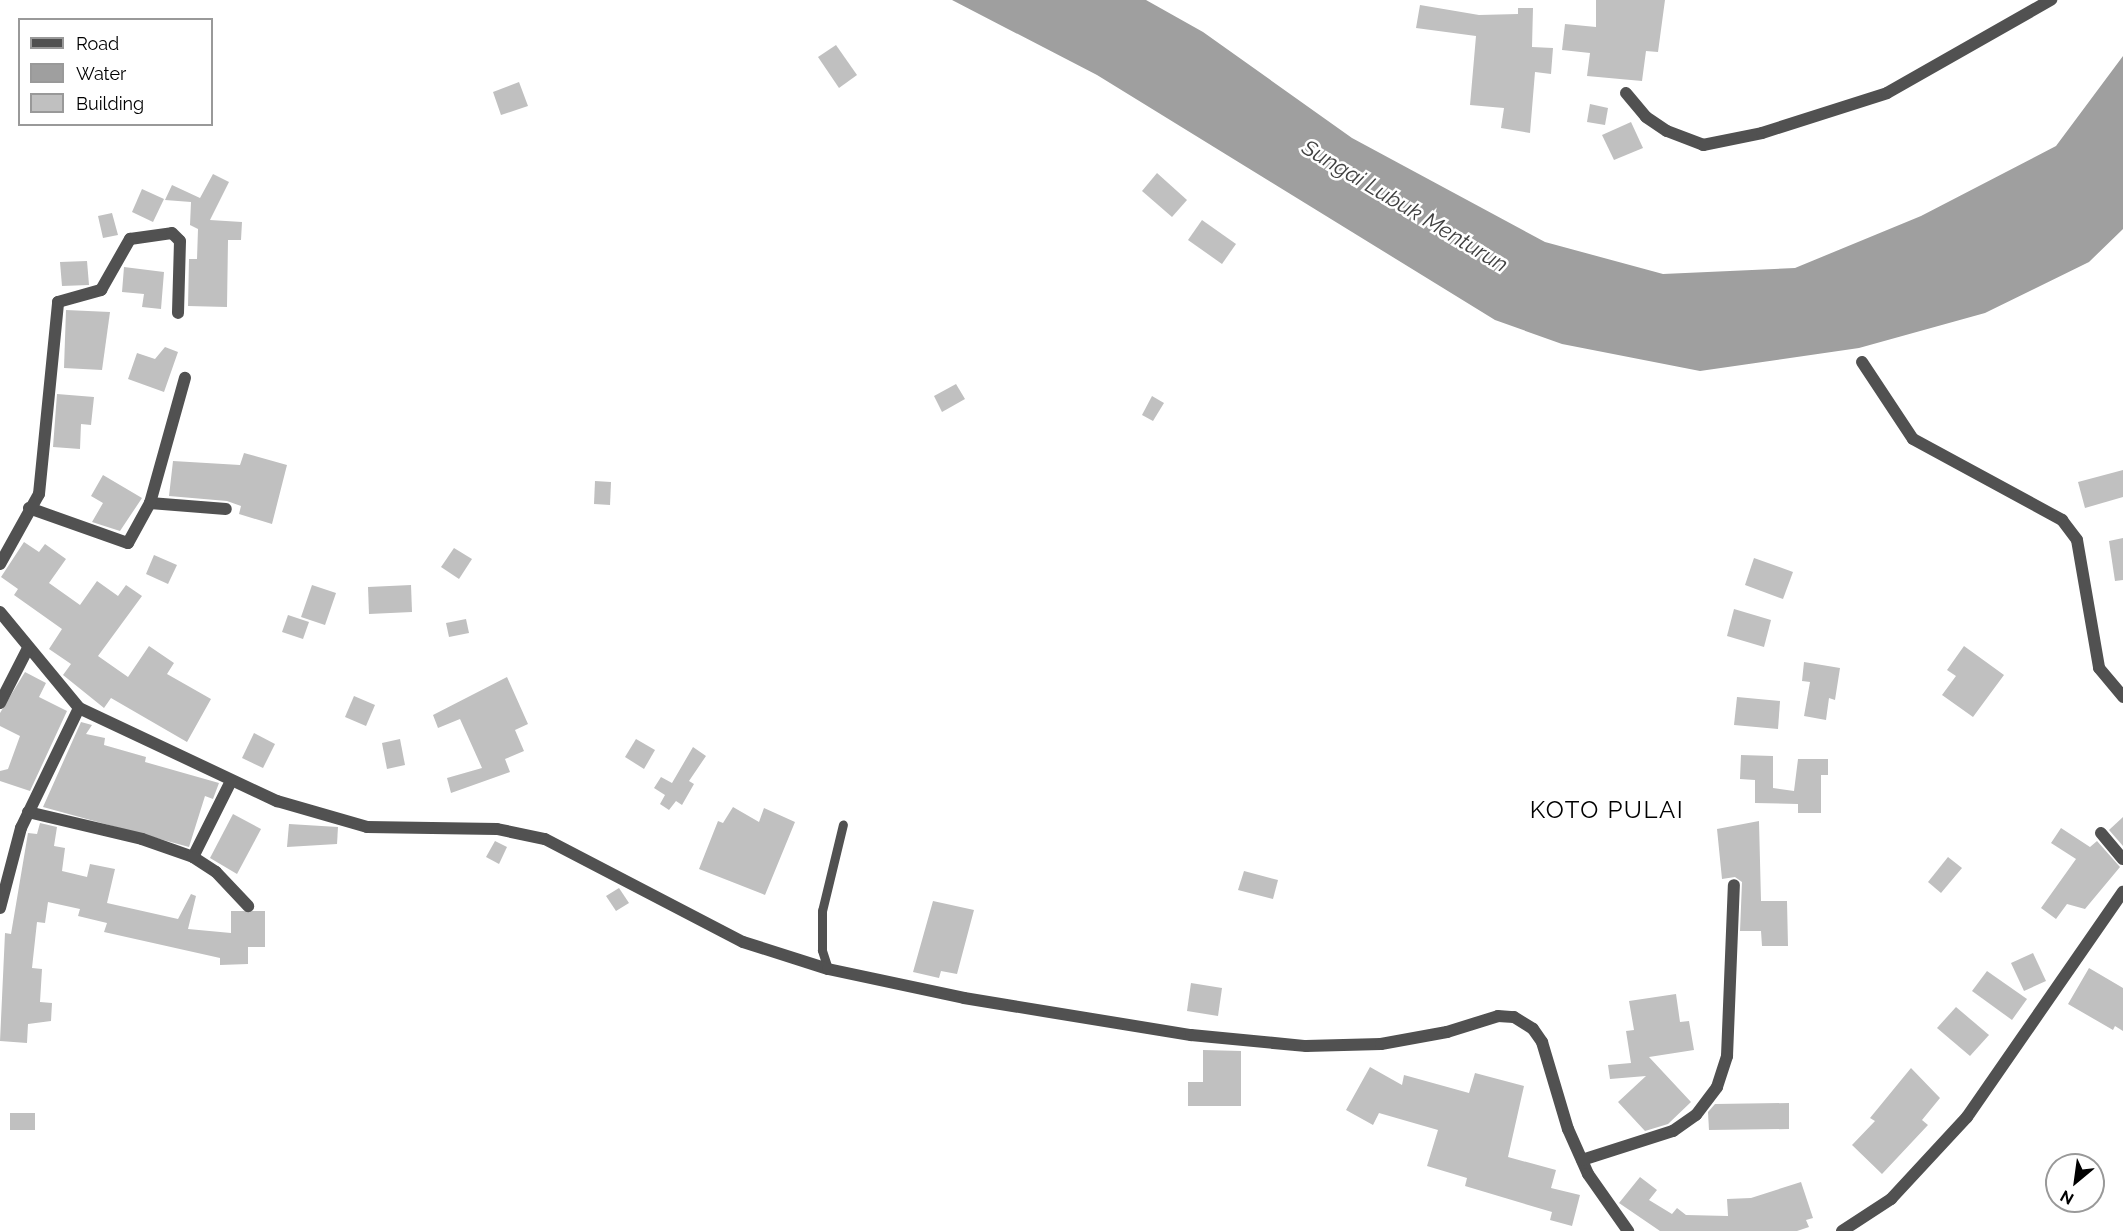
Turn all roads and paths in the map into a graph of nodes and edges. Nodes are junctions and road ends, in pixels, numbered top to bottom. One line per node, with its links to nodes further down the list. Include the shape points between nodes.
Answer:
1 (2051, 0): 2 (street, via 1887,93 1762,133 1703,145 1646,117)
2 (1626, 93)
3 (178, 314): 7 (street, via 180,241 172,233 130,239 101,291 58,302 41,484)
4 (1863, 362): 12 (street, via 1913,439 2062,520 2077,540 2099,668)
5 (185, 378): 6 (street)
6 (150, 503): 7 (street, via 136,536 122,544); 8 (street)
7 (29, 508): 9 (street)
8 (226, 509)
9 (0, 564)
10 (0, 612): 11 (street)
11 (27, 650): 13 (street); 14 (street)
12 (2123, 697)
13 (0, 703)
14 (79, 708): 15 (street); 16 (street)
15 (231, 781): 19 (street); 25 (street, via 277,801 367,827 497,829 545,839 743,942)
16 (28, 812): 19 (street, via 142,838); 24 (street)
17 (843, 824): 25 (lane, via 822,911 822,950)
18 (2102, 833): 20 (street)
19 (193, 857): 23 (street, via 216,872)
20 (2123, 859)
21 (1734, 885): 26 (street, via 1727,1056 1717,1087 1696,1115 1672,1131)
22 (2123, 891): 28 (street, via 1966,1117 1891,1198)
23 (248, 906)
24 (0, 908)
25 (828, 969): 26 (street, via 964,998 1179,1033 1306,1046 1381,1044 1447,1032 1498,1016 1514,1017 1525,1022 1542,1042 1568,1130)
26 (1582, 1160): 27 (street)
27 (1628, 1231)
28 (1842, 1231)

